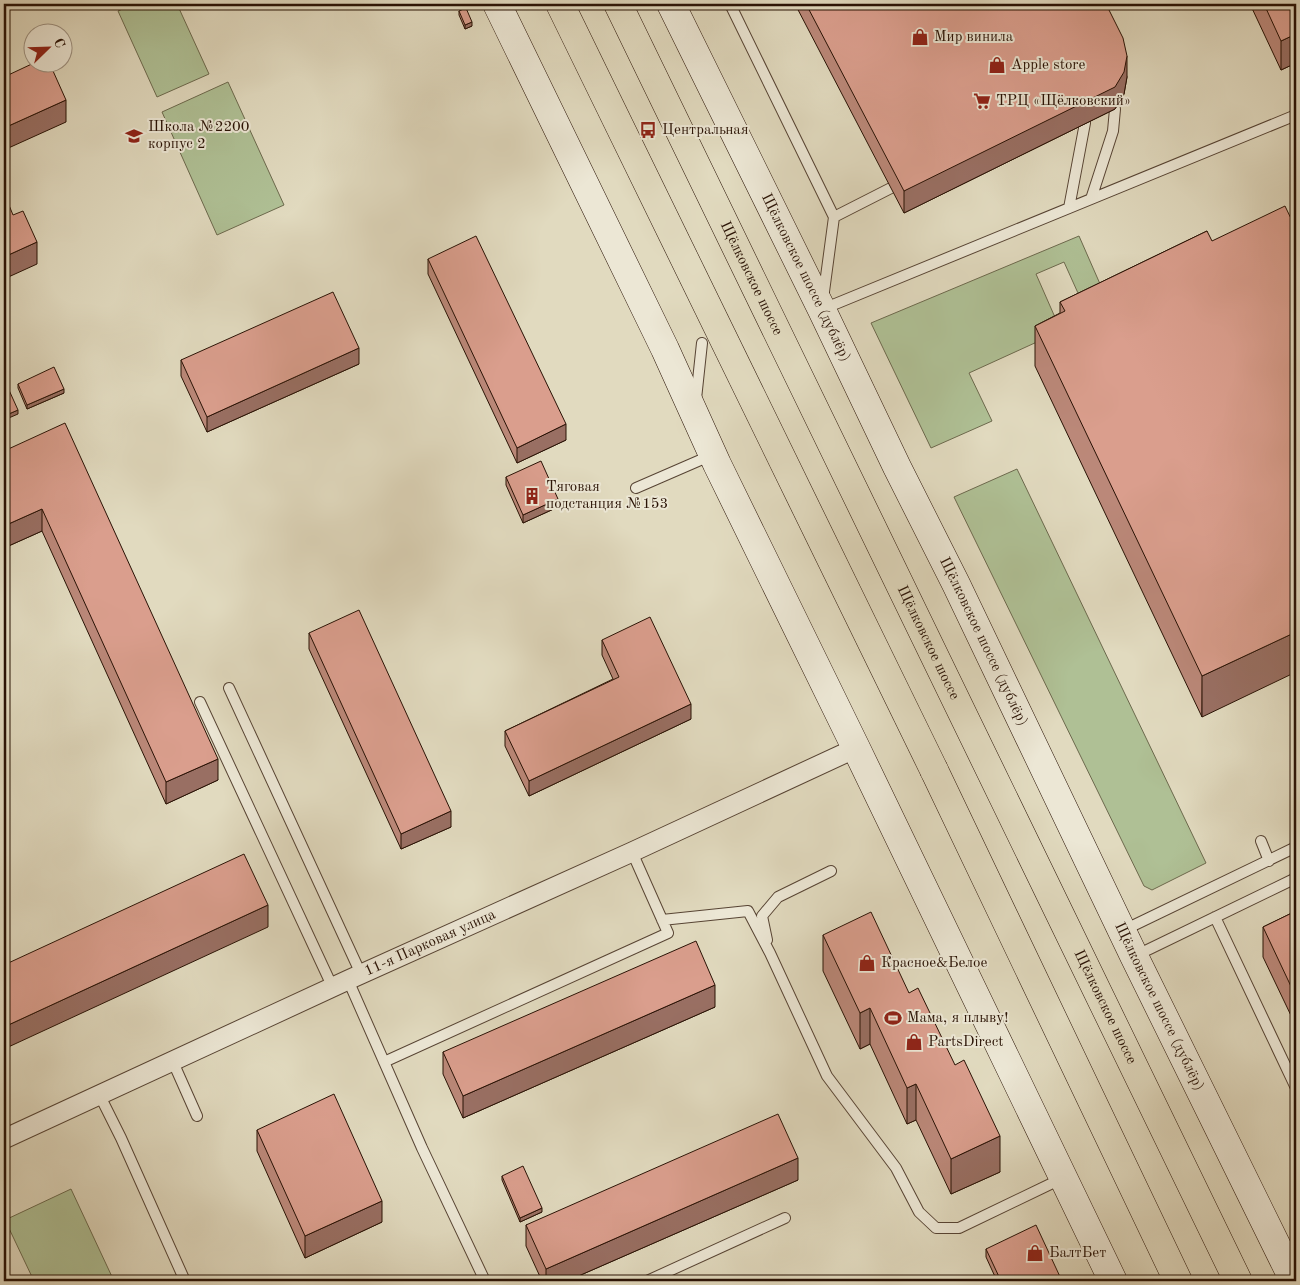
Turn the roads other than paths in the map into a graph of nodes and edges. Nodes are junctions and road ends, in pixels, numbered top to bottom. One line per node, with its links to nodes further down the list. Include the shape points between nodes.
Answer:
1 (496, 4): 15 (main road)
2 (560, 4): 46 (main road, bridge, via 934,770)
3 (618, 4): 47 (main road, Щёлковское шоссе)
4 (671, 4): 13 (main road, Щёлковское шоссе (дублёр))
5 (730, 4): 12 (lane)
6 (1115, 108): 10 (lane, via 1113,131)
7 (1296, 116): 10 (lane)
8 (1085, 123): 11 (lane)
9 (891, 188): 12 (lane)
10 (1092, 199): 11 (lane)
11 (1069, 208): 13 (lane)
12 (834, 217): 13 (lane)
13 (822, 310): 29 (main road, Щёлковское шоссе (дублёр))
14 (702, 342): 15 (lane)
15 (694, 414): 16 (main road)
16 (713, 454): 17 (lane); 20 (main road)
17 (636, 488)
18 (229, 688): 32 (lane)
19 (200, 702): 32 (lane)
20 (856, 748): 23 (street, 11-я Парковая улица); 39 (main road)
21 (1261, 841): 24 (lane)
22 (1296, 847): 24 (lane)
23 (632, 852): 28 (lane); 32 (street, 11-я Парковая улица)
24 (1269, 861): 29 (lane)
25 (831, 872): 30 (lane, via 778,897 762,916)
26 (1296, 878): 27 (lane)
27 (1215, 918): 31 (lane); 35 (lane)
28 (662, 920): 30 (lane, via 748,911); 34 (lane, via 668,932)
29 (1122, 931): 31 (main road, Щёлковское шоссе (дублёр))
30 (770, 953): 39 (lane, via 827,1076 896,1168 919,1212 936,1228 959,1228)
31 (1134, 956): 41 (main road, Щёлковское шоссе (дублёр))
32 (347, 981): 33 (street, 11-я Парковая улица); 34 (lane)
33 (173, 1062): 36 (street, 11-я Парковая улица); 37 (lane)
34 (384, 1062): 43 (lane)
35 (1296, 1088)
36 (100, 1096): 38 (street, 11-я Парковая улица); 42 (lane)
37 (197, 1116)
38 (4, 1140)
39 (1063, 1178): 45 (main road)
40 (785, 1218): 44 (lane)
41 (1292, 1279)
42 (184, 1281)
43 (485, 1281)
44 (647, 1281)
45 (1113, 1281)
46 (1178, 1281)
47 (1238, 1281)

